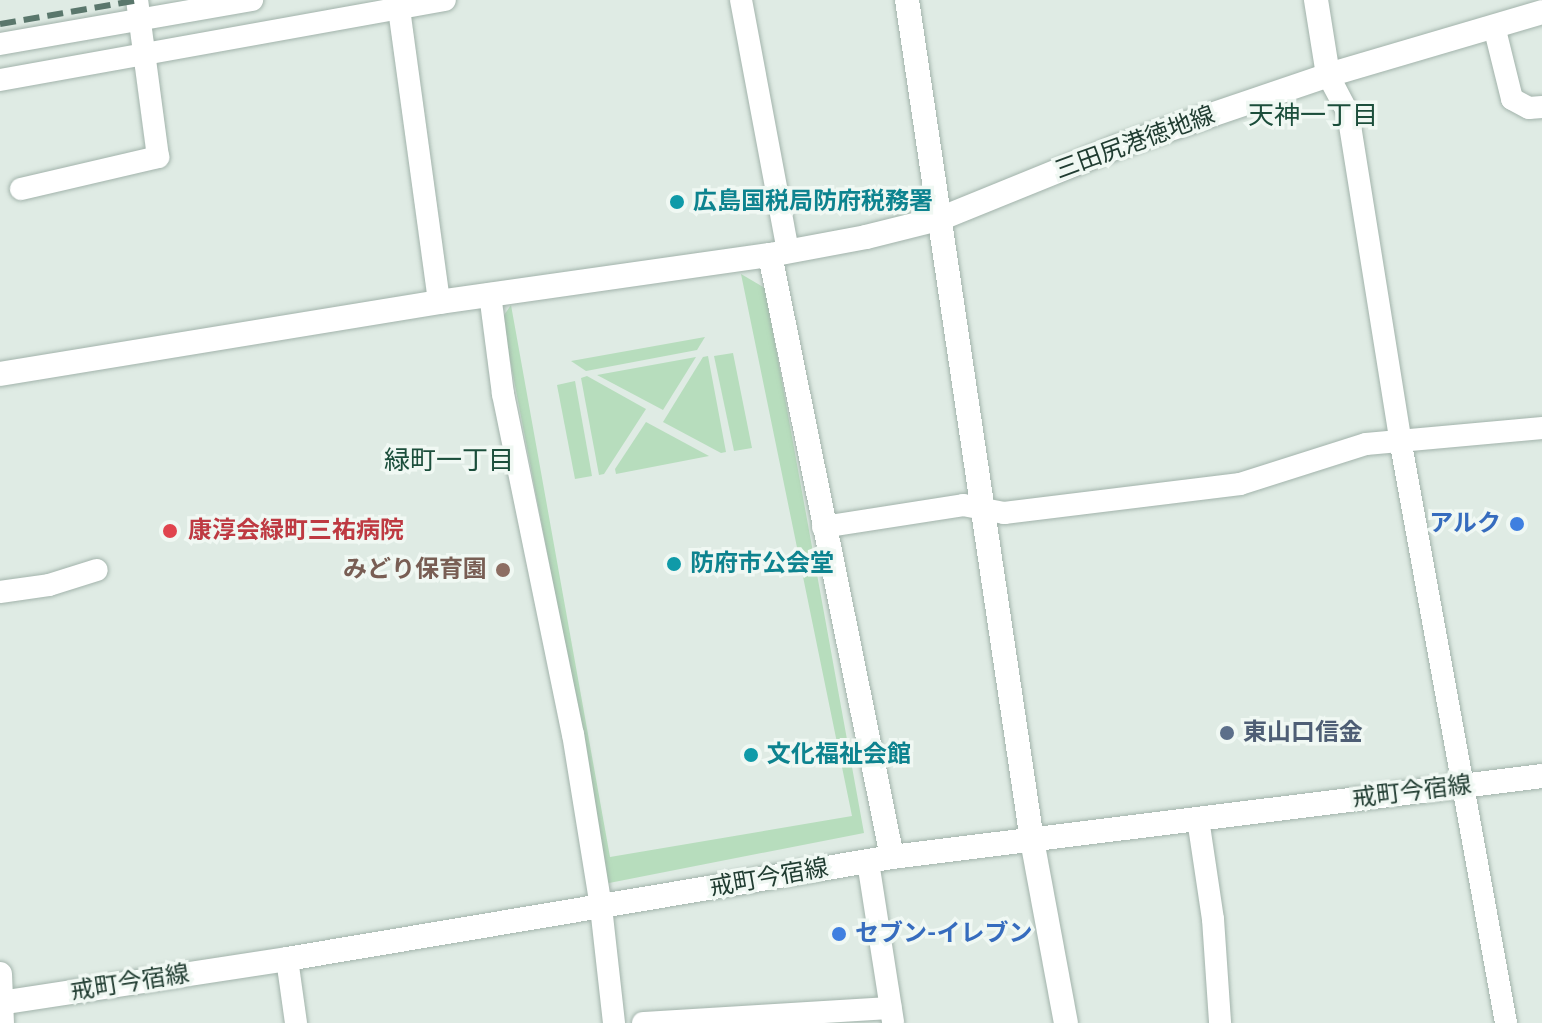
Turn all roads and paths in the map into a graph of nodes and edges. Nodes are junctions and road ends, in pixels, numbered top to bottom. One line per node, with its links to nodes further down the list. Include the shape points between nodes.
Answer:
1 (252, 0): 7 (street)
2 (443, 0): 6 (street)
3 (741, 0): 17 (street)
4 (907, 0): 16 (street)
5 (1316, 0): 12 (street)
6 (399, 9): 11 (street); 19 (street)
7 (138, 10): 10 (street); 11 (street)
8 (1542, 12): 9 (street, 三田尻港徳地線)
9 (1494, 26): 12 (street, 三田尻港徳地線); 14 (street, via 1512,99 1529,108)
10 (0, 44)
11 (145, 56): 13 (street); 15 (street, via 158,157)
12 (1328, 75): 16 (street, 三田尻港徳地線, via 1117,147); 22 (street, via 1348,113)
13 (0, 80)
14 (1542, 107)
15 (21, 189)
16 (942, 218): 17 (street, 三田尻港徳地線); 23 (street)
17 (779, 254): 18 (street, 三田尻港徳地線); 24 (street)
18 (490, 294): 19 (street, 三田尻港徳地線); 33 (street, via 503,394 573,734)
19 (439, 302): 20 (street, 三田尻港徳地線)
20 (0, 374)
21 (1542, 428): 22 (street)
22 (1400, 439): 23 (street, via 1366,444 1240,484 1004,513); 28 (street)
23 (983, 509): 24 (street, via 963,505); 30 (street)
24 (823, 527): 31 (street)
25 (97, 570): 26 (street, via 49,585)
26 (0, 592)
27 (1542, 776): 28 (street, 戒町今宿線)
28 (1464, 786): 29 (street, 戒町今宿線); 43 (street)
29 (1198, 819): 30 (street, 戒町今宿線); 42 (street, via 1213,919)
30 (1032, 840): 31 (street, 戒町今宿線); 41 (street)
31 (892, 857): 32 (street, 戒町今宿線)
32 (868, 862): 33 (street, 戒町今宿線); 37 (street)
33 (601, 907): 34 (street, 戒町今宿線); 39 (street)
34 (287, 959): 36 (street, 戒町今宿線); 38 (street)
35 (0, 974): 36 (street)
36 (1, 1010)
37 (892, 1015): 40 (street)
38 (296, 1023)
39 (614, 1023)
40 (643, 1023)
41 (1066, 1023)
42 (1220, 1023)
43 (1506, 1023)

